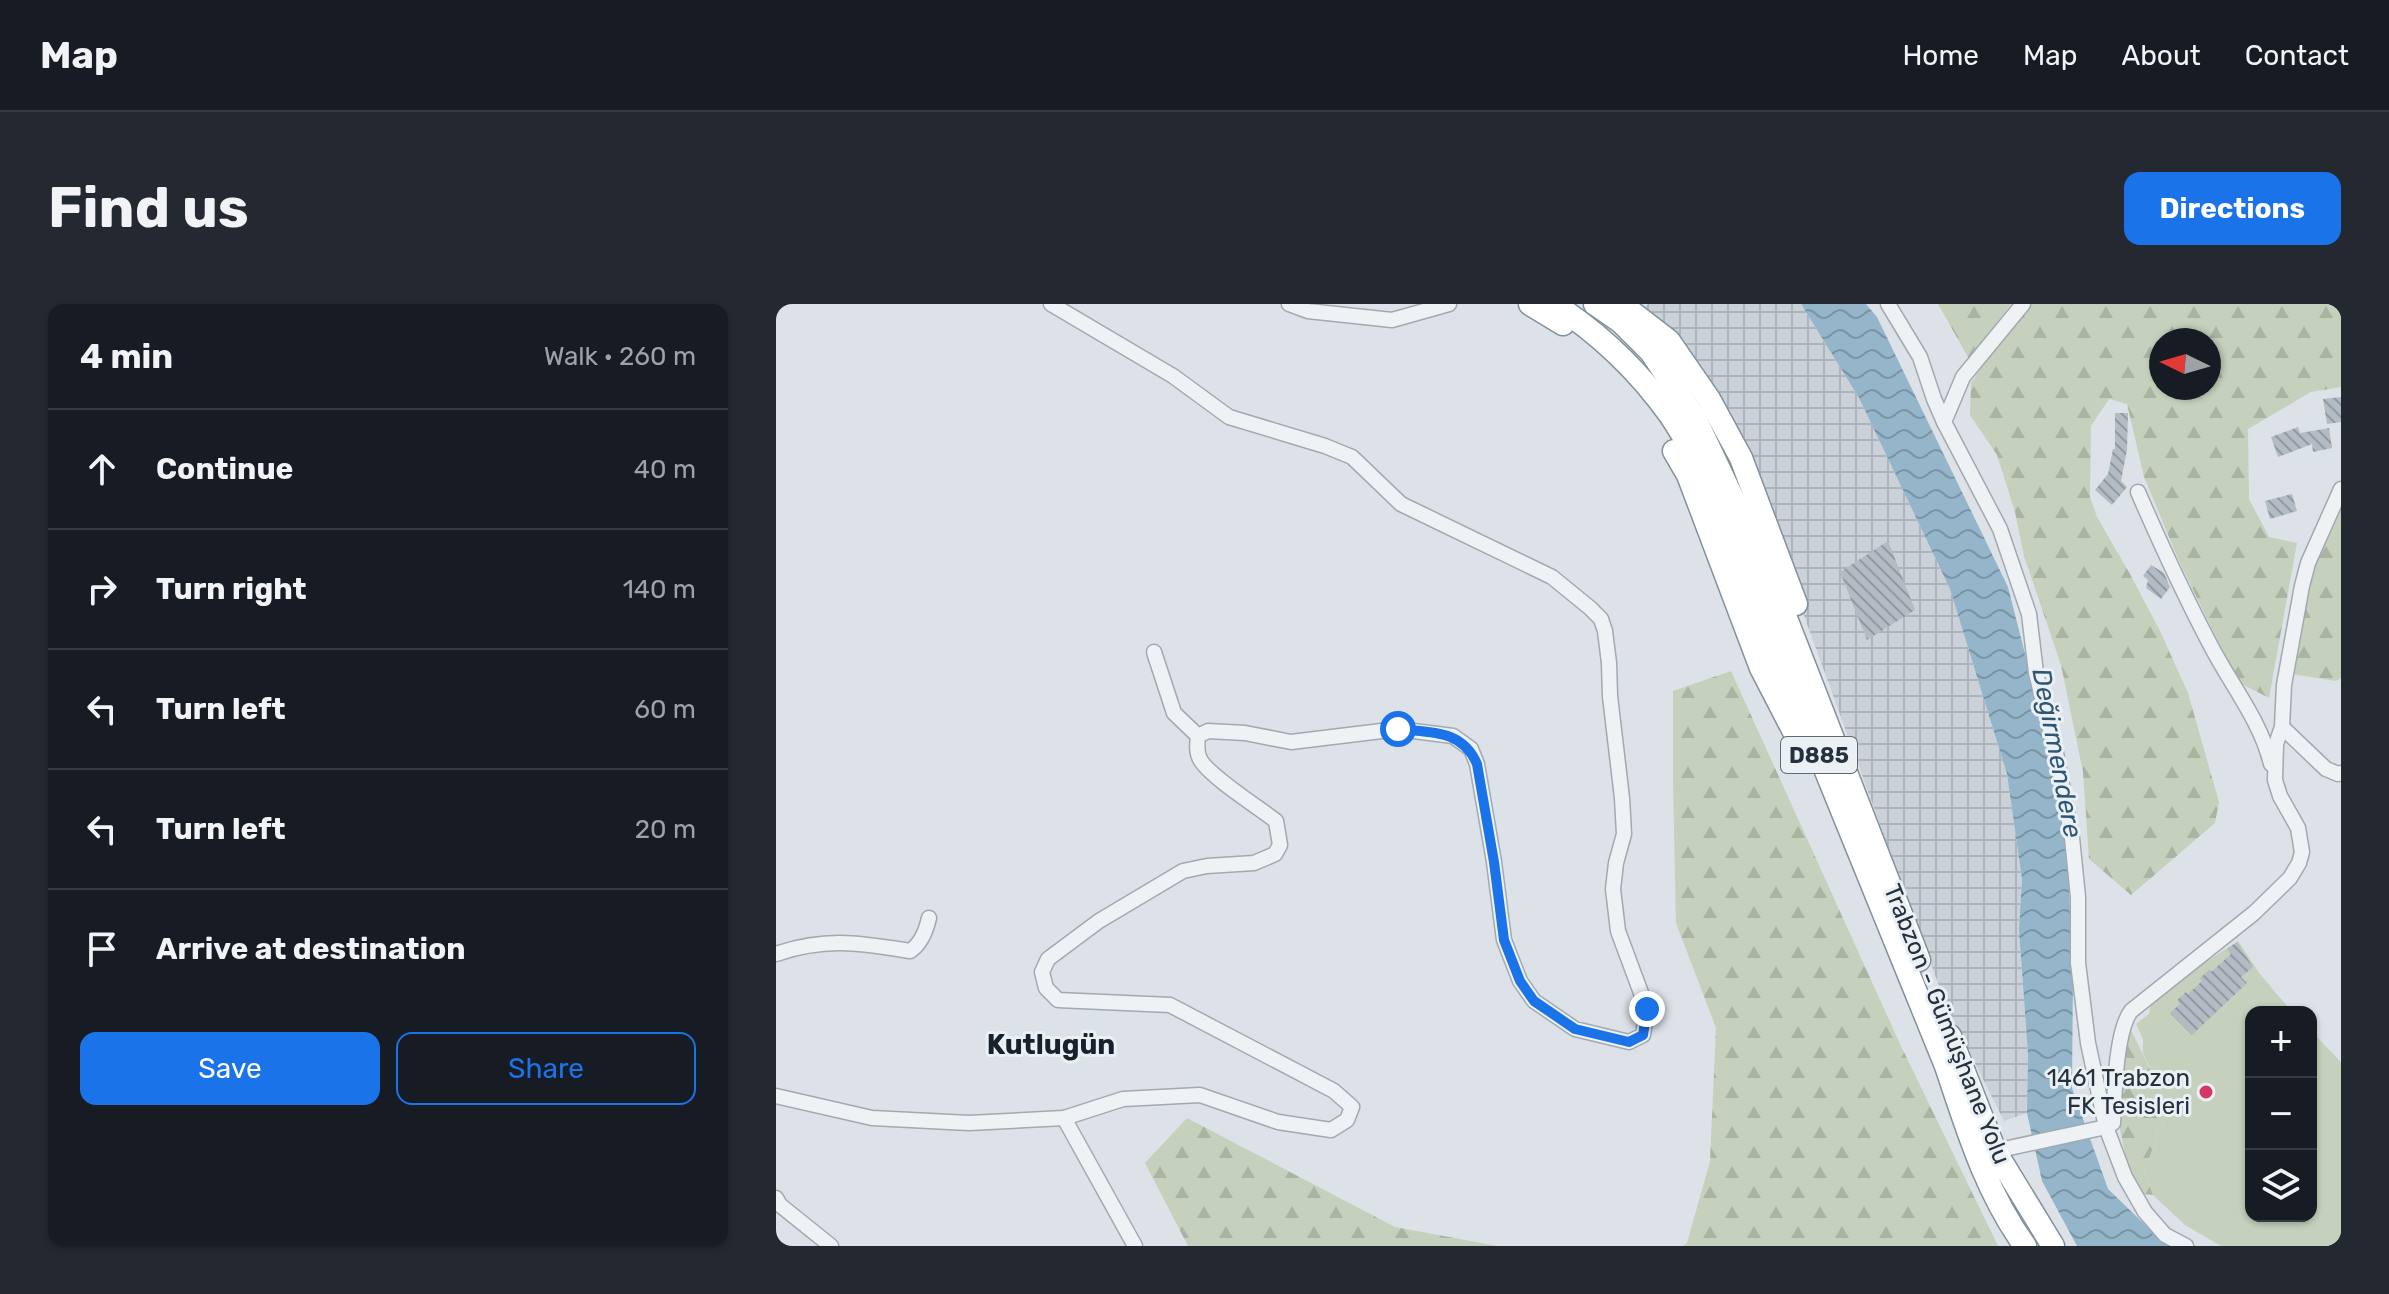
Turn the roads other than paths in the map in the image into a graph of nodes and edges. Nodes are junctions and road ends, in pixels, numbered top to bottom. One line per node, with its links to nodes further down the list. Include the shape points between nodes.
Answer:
1 (1051, 304): 15 (street, via 1173,376 1229,417 1352,457 1401,504 1552,577 1601,619 1624,834 1613,889 1618,931 1647,1009 1643,1035 1629,1042 1575,1029 1534,1001 1520,981 1504,940 1477,764 1471,749 1453,736 1398,729 1291,742 1245,733 1208,731)
2 (1289, 304): 3 (street, via 1308,311 1392,320)
3 (1449, 304)
4 (1530, 304): 19 (highway, Trabzon - Gümüşhane Yolu, via 1602,355 1661,427 1688,475 1761,668)
5 (1554, 304): 19 (highway, Trabzon - Gümüşhane Yolu / D885, via 1620,355 1647,385 1705,474)
6 (1595, 304): 18 (highway, Trabzon - Gümüşhane Yolu / D885, via 1651,352 1694,416 1770,577)
7 (1621, 304): 18 (highway, Trabzon - Gümüşhane Yolu, via 1669,341 1741,458 1825,684)
8 (1888, 304): 10 (street, via 1920,357)
9 (2023, 304): 10 (street, via 1963,377)
10 (1944, 422): 24 (street, via 2000,529 2029,614 2036,673 2072,838 2078,963)
11 (2341, 489): 14 (street, via 2302,586)
12 (2138, 492): 17 (street, via 2206,636 2266,744)
13 (1154, 652): 15 (street, via 1174,713)
14 (2282, 727): 16 (street, via 2326,769); 17 (street)
15 (1198, 736): 23 (street, via 1200,760 1276,821 1280,845 1275,854 1254,863 1183,871 1048,959 1042,972 1046,988 1058,1000 1170,1005 1334,1091 1352,1107 1347,1120 1331,1130 1278,1122 1200,1095 1123,1099)
16 (2341, 773)
17 (2275, 780): 24 (street, via 2298,828 2299,863 2276,894 2131,1011 2118,1060 2113,1123)
18 (1855, 796): 25 (highway, Trabzon - Gümüşhane Yolu / D885)
19 (1858, 850): 29 (highway, Trabzon - Gümüşhane Yolu / D885, via 1946,1066 1977,1158 2006,1220)
20 (929, 918): 21 (street, via 910,951 837,941)
21 (776, 954)
22 (776, 1096): 23 (street, via 872,1118 969,1123)
23 (1064, 1118): 28 (street)
24 (2100, 1128): 25 (street); 31 (street, via 2145,1212 2165,1235)
25 (2001, 1149): 30 (highway, Trabzon - Gümüşhane Yolu / D885)
26 (776, 1198): 27 (street)
27 (831, 1246)
28 (1135, 1246)
29 (2025, 1246)
30 (2053, 1246)
31 (2186, 1246)

